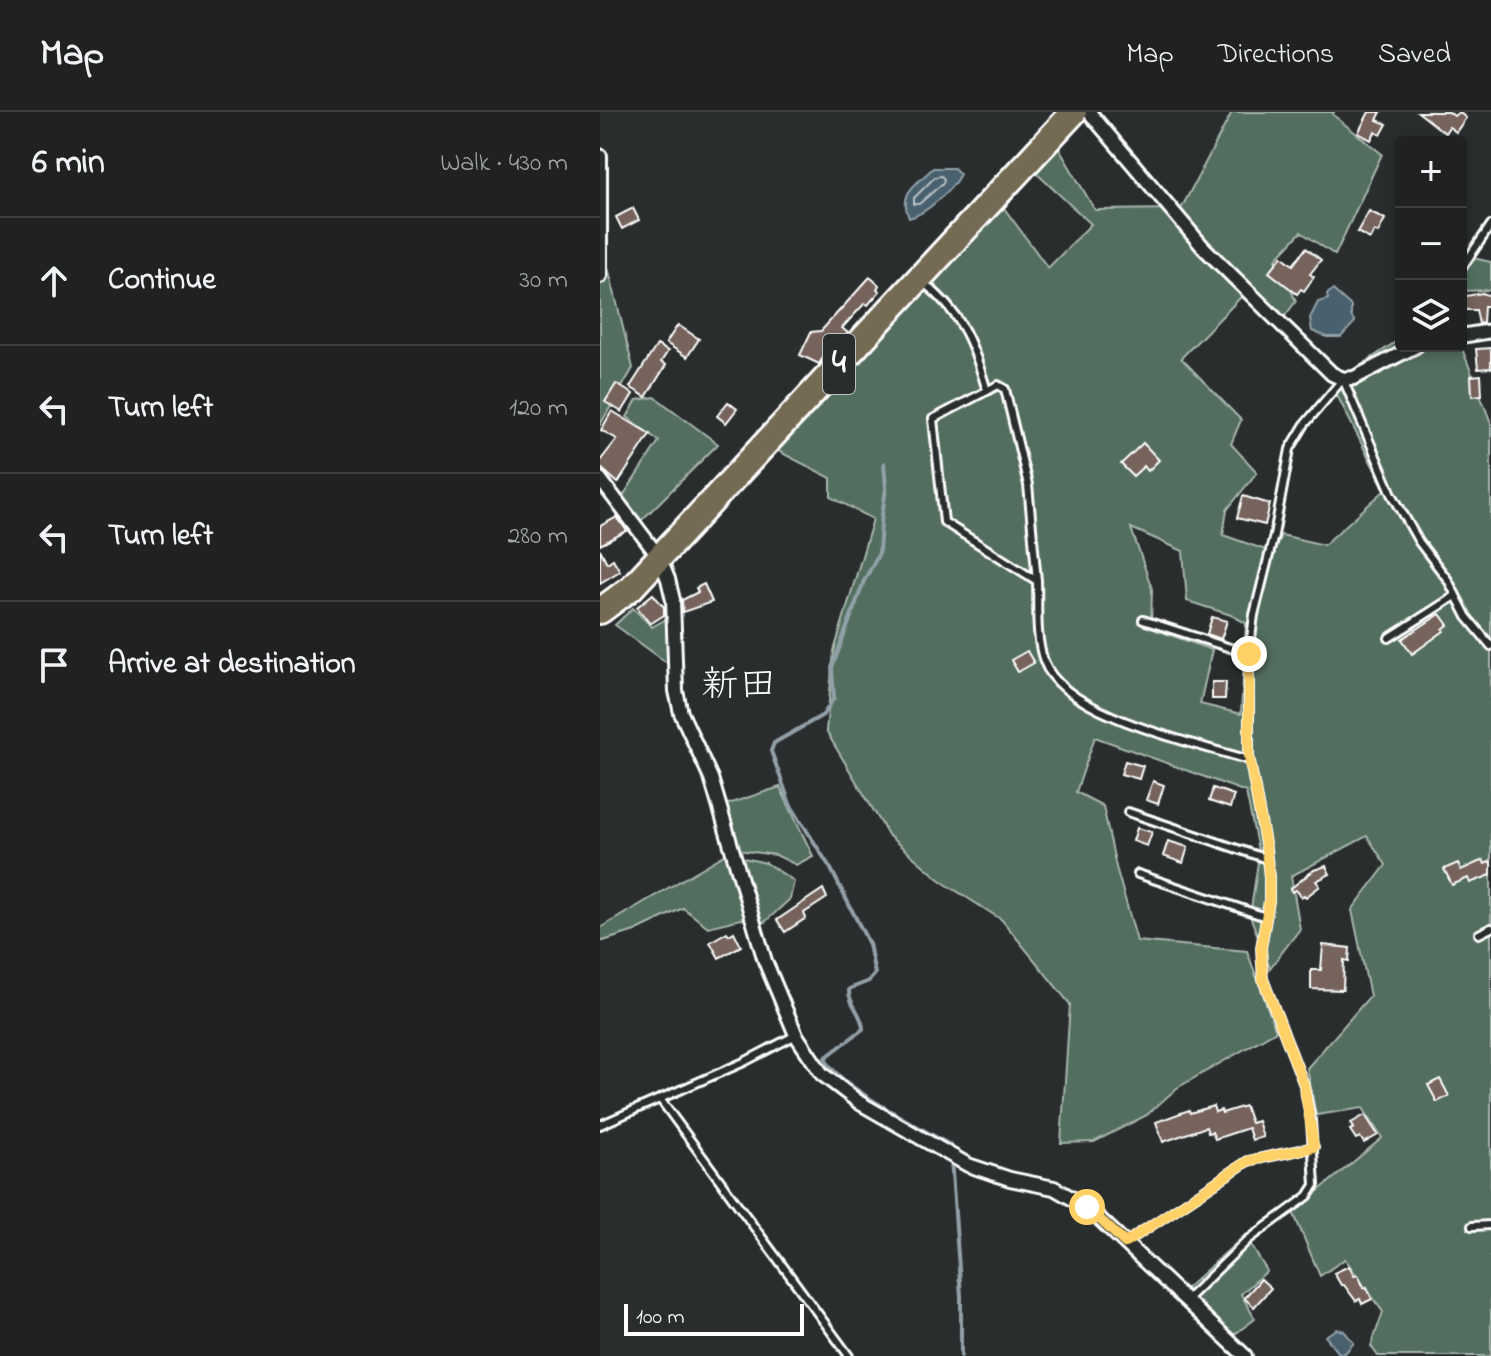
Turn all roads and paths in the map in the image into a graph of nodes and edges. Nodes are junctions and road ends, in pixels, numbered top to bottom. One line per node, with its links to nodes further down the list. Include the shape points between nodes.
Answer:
1 (1074, 112): 7 (highway, 4)
2 (1089, 112): 11 (street, via 1203,247)
3 (600, 156): 6 (street)
4 (1491, 225): 5 (lane)
5 (1467, 260)
6 (600, 276)
7 (918, 278): 12 (lane, via 937,293 971,339); 14 (highway, 4)
8 (1491, 331): 9 (street)
9 (1467, 335)
10 (1398, 352): 11 (street)
11 (1343, 379): 16 (lane, via 1392,494); 21 (lane, via 1290,449)
12 (987, 391): 15 (lane, via 998,385 1005,389 1028,485); 15 (lane, via 933,419 944,522)
13 (600, 479): 14 (street)
14 (659, 557): 17 (highway, 4); 29 (street, via 673,600 681,713 711,778 765,961)
15 (1037, 581): 22 (lane, via 1044,661 1059,684 1117,719)
16 (1455, 596): 19 (lane); 20 (lane)
17 (600, 611)
18 (1143, 620): 21 (lane)
19 (1389, 638)
20 (1491, 646)
21 (1249, 654): 22 (lane)
22 (1249, 760): 24 (lane)
23 (1128, 812): 24 (lane)
24 (1267, 859): 26 (lane)
25 (1138, 874): 26 (lane)
26 (1266, 917): 32 (lane, via 1263,979 1304,1085)
27 (1491, 928): 28 (lane)
28 (1479, 934)
29 (796, 1035): 30 (lane); 35 (street, via 822,1074 860,1103 968,1165 1054,1188 1087,1207)
30 (660, 1099): 31 (lane); 37 (lane)
31 (600, 1125)
32 (1314, 1147): 35 (lane, via 1248,1161); 36 (lane, via 1315,1185 1308,1196 1248,1240)
33 (1491, 1225): 34 (lane)
34 (1472, 1226)
35 (1125, 1243): 36 (street)
36 (1185, 1300): 38 (street)
37 (849, 1356)
38 (1245, 1356)

